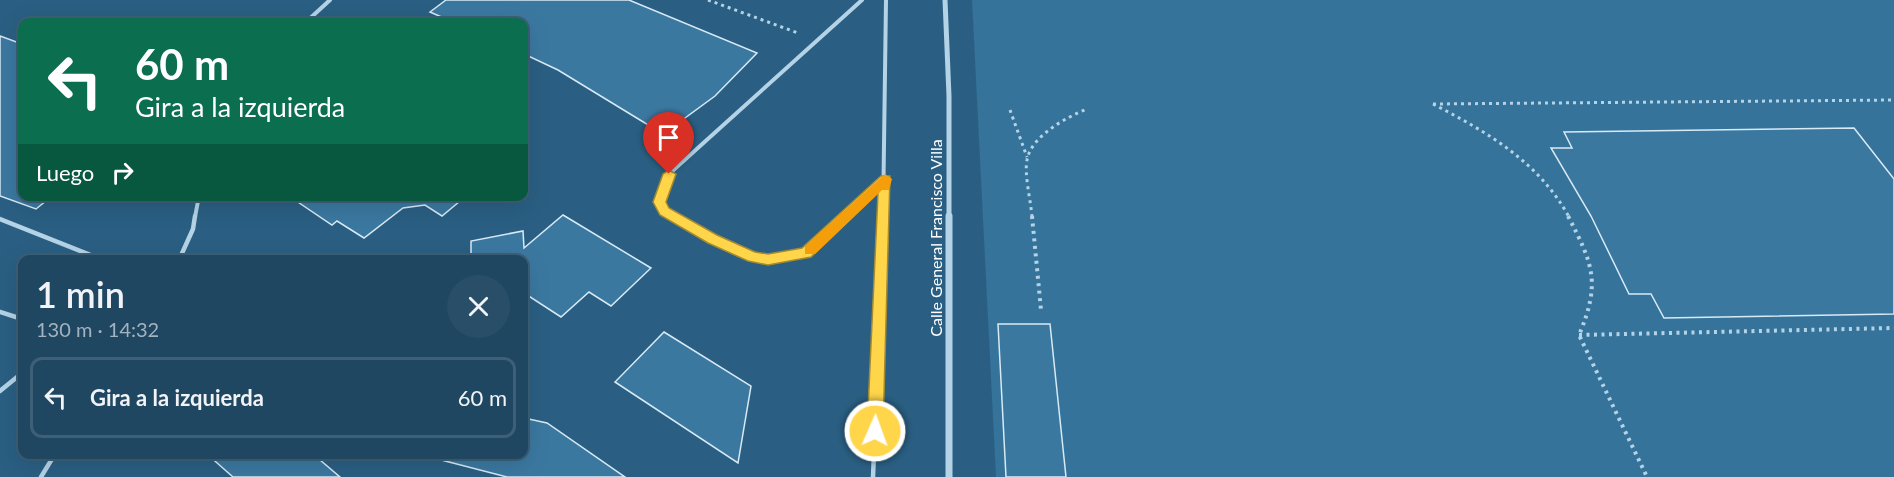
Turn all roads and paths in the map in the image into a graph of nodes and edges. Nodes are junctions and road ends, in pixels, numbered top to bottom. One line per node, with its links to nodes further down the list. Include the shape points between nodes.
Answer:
1 (330, 0): 6 (lane)
2 (708, 0): 7 (path)
3 (862, 0): 12 (lane, via 669,174 660,202 665,211 712,239 753,257 780,259 796,257 817,245)
4 (886, 0): 12 (lane)
5 (945, 0): 27 (street, Calle General Francisco Villa, via 949,96)
6 (310, 18)
7 (801, 34)
8 (1894, 100): 21 (path, via 1432,104 1493,136 1529,163 1571,218 1591,262 1592,304)
9 (1087, 109): 11 (path, via 1063,119 1044,134)
10 (1010, 110): 11 (path)
11 (1028, 159): 17 (path)
12 (885, 179): 26 (lane)
13 (198, 201): 16 (lane, via 193,229)
14 (0, 219): 15 (lane)
15 (90, 255)
16 (181, 255)
17 (1041, 310)
18 (0, 312): 19 (lane)
19 (18, 319)
20 (1894, 328): 21 (path)
21 (1579, 335): 28 (path)
22 (18, 376): 23 (lane)
23 (0, 391)
24 (52, 459): 25 (lane)
25 (41, 477)
26 (873, 477)
27 (949, 477)
28 (1647, 477)

